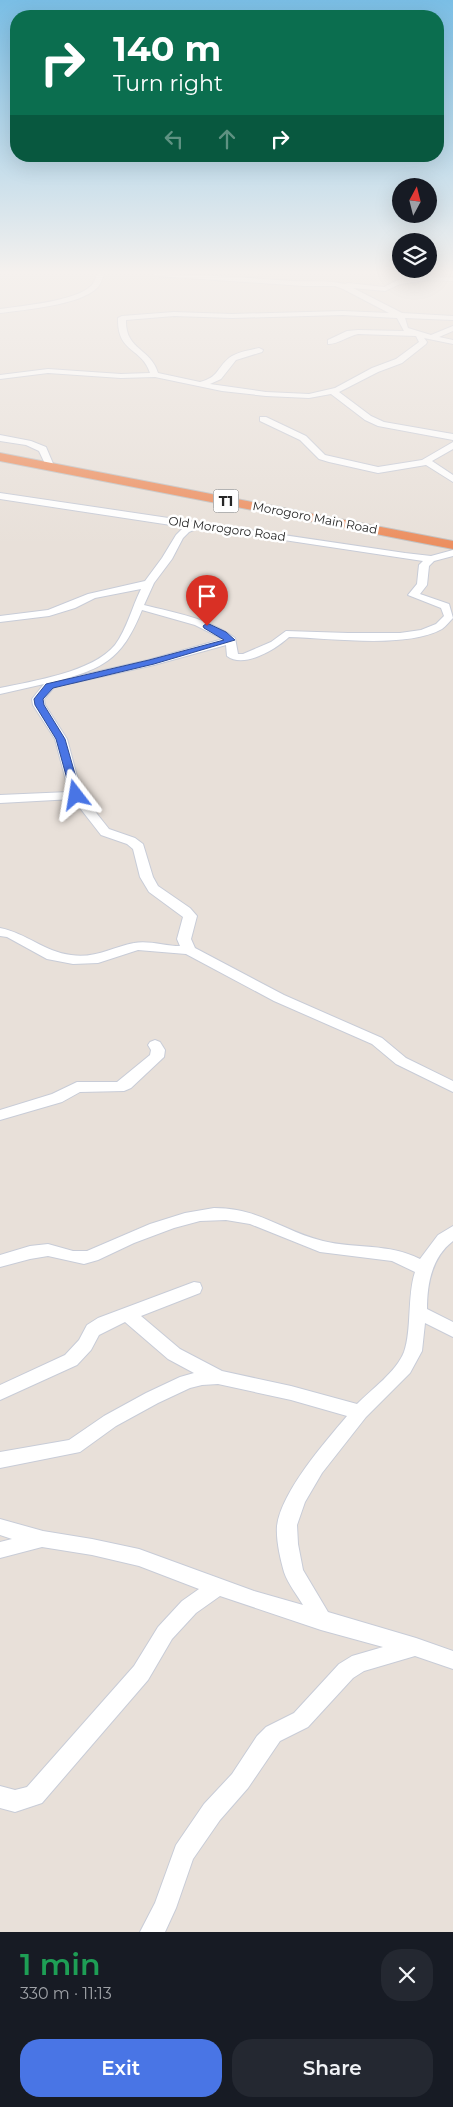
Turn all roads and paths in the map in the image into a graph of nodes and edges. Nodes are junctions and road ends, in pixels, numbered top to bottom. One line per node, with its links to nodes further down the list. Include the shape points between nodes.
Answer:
1 (152, 364): 4 (street)
2 (230, 364): 6 (street, via 214,380)
3 (389, 364): 7 (street)
4 (155, 375): 5 (street, via 48,371); 6 (street)
5 (0, 377)
6 (200, 384): 7 (street, via 285,396)
7 (333, 392): 9 (street, via 382,424)
8 (263, 419): 13 (street, via 303,438 322,457 338,462 378,470)
9 (453, 437)
10 (0, 438): 14 (street, via 43,449)
11 (453, 445): 13 (street, via 434,454)
12 (0, 457): 14 (highway, Morogoro Main Road / T1)
13 (426, 462): 15 (street)
14 (50, 466): 18 (highway, Morogoro Main Road / T1)
15 (453, 479)
16 (0, 496): 17 (street, Old Morogoro Road)
17 (196, 526): 20 (street, Old Morogoro Road); 21 (street, via 180,534)
18 (453, 545)
19 (453, 553): 20 (street, Old Morogoro Road)
20 (431, 559): 24 (street, via 424,565 422,585 413,594 445,606 449,616 442,626 391,637 286,634 276,644 241,658 231,654)
21 (149, 584): 22 (street); 23 (street, via 92,596 49,613)
22 (138, 606): 24 (street, via 207,626); 25 (street, via 122,642 107,658)
23 (0, 619)
24 (231, 640): 26 (street)
25 (26, 686): 26 (street); 27 (street)
26 (49, 686): 28 (street, via 38,699 61,739)
27 (0, 691)
28 (76, 795): 29 (street); 31 (street, via 105,832 138,846 145,878 150,885 190,916 184,939)
29 (0, 799)
30 (0, 932): 31 (street, via 11,934 52,956 73,960 98,959 137,946)
31 (188, 950): 33 (street, via 279,998 377,1041 401,1062)
32 (155, 1045): 34 (street, via 157,1057 126,1084 77,1086 57,1098)
33 (453, 1087)
34 (0, 1114)
35 (453, 1232): 37 (street, via 443,1238)
36 (0, 1261): 37 (street, via 48,1250 88,1257 157,1228 202,1216 226,1214 263,1223 319,1246 372,1252 408,1260)
37 (422, 1268): 39 (street)
38 (194, 1288): 40 (street)
39 (418, 1312): 41 (street); 44 (street, via 413,1351 404,1368)
40 (128, 1314): 42 (street, via 174,1354); 43 (street, via 93,1330 71,1360)
41 (453, 1330)
42 (218, 1377): 44 (street); 45 (street, via 186,1382 152,1398 110,1421 73,1447)
43 (0, 1393)
44 (360, 1412): 50 (street, via 315,1468 296,1500 287,1525 294,1572)
45 (0, 1460)
46 (0, 1527): 47 (street)
47 (43, 1539): 48 (street); 49 (street, via 139,1558)
48 (0, 1550)
49 (218, 1587): 50 (street); 53 (street, via 189,1607 165,1633 141,1673 34,1794 16,1801)
50 (321, 1621): 51 (street)
51 (416, 1647): 52 (street); 54 (street, via 359,1663 346,1671 301,1720 273,1734 264,1743 240,1781 212,1812 184,1852 165,1908)
52 (453, 1660)
53 (0, 1797)
54 (152, 1932)

